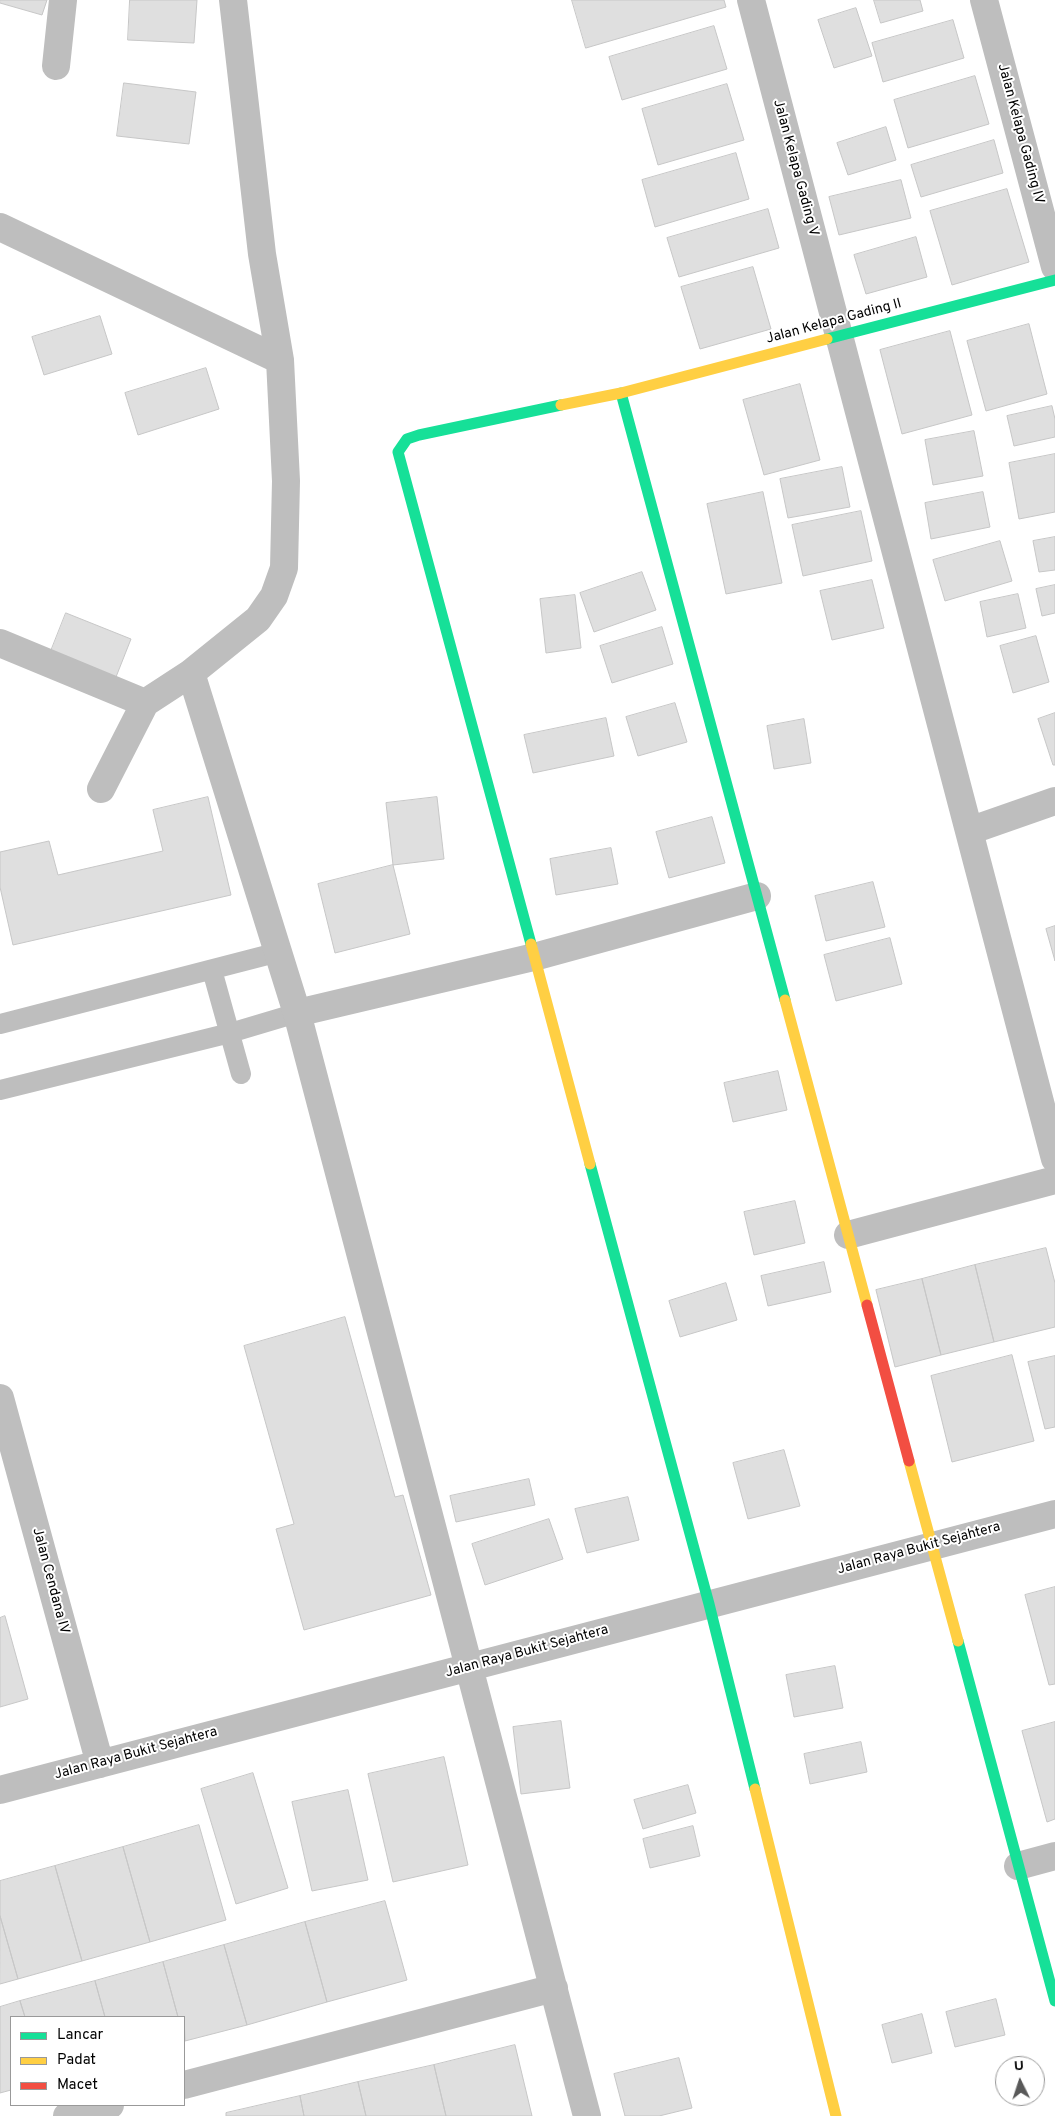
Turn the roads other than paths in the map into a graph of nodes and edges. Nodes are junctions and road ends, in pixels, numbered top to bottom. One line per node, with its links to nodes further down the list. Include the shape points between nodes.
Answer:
1 (63, 0): 5 (street)
2 (233, 0): 10 (street, via 262,254)
3 (751, 0): 9 (street, Jalan Kelapa Gading V)
4 (984, 0): 7 (street, Jalan Kelapa Gading IV)
5 (56, 66)
6 (0, 227): 10 (street)
7 (1055, 268)
8 (1055, 280): 9 (street, Jalan Kelapa Gading II)
9 (839, 336): 11 (street, Jalan Kelapa Gading II); 17 (street, Jalan Kelapa Gading V)
10 (280, 360): 13 (street, via 286,481 284,568 274,596 258,619)
11 (621, 393): 18 (street); 20 (street, Jalan Kelapa Gading II, via 419,435 408,439 398,452)
12 (0, 643): 14 (street)
13 (191, 673): 14 (street); 19 (street)
14 (145, 703): 15 (street)
15 (101, 789)
16 (1055, 801): 17 (street)
17 (969, 831): 27 (street, Jalan Kelapa Gading V)
18 (757, 896): 20 (street); 29 (street)
19 (279, 952): 21 (lane); 22 (street)
20 (534, 957): 22 (street); 34 (street)
21 (212, 970): 23 (lane); 24 (lane)
22 (297, 1013): 24 (lane); 35 (street)
23 (0, 1024)
24 (230, 1033): 25 (lane); 26 (lane)
25 (241, 1074)
26 (0, 1090)
27 (1055, 1160)
28 (1055, 1180): 29 (street)
29 (848, 1235): 33 (street)
30 (0, 1398): 31 (street, Jalan Cendana IV)
31 (7, 1450): 36 (street, Jalan Cendana IV)
32 (1055, 1514): 33 (street, Jalan Raya Bukit Sejahtera)
33 (932, 1546): 34 (street, Jalan Raya Bukit Sejahtera); 39 (street)
34 (709, 1604): 35 (street, Jalan Raya Bukit Sejahtera); 46 (street)
35 (470, 1667): 36 (street, Jalan Raya Bukit Sejahtera); 40 (street)
36 (100, 1764): 37 (street, Jalan Raya Bukit Sejahtera)
37 (0, 1790)
38 (1055, 1856): 39 (street)
39 (1018, 1866): 41 (street)
40 (554, 1988): 42 (street); 45 (street)
41 (1055, 2001)
42 (185, 2085)
43 (106, 2106): 44 (street)
44 (67, 2116)
45 (587, 2116)
46 (836, 2116)

